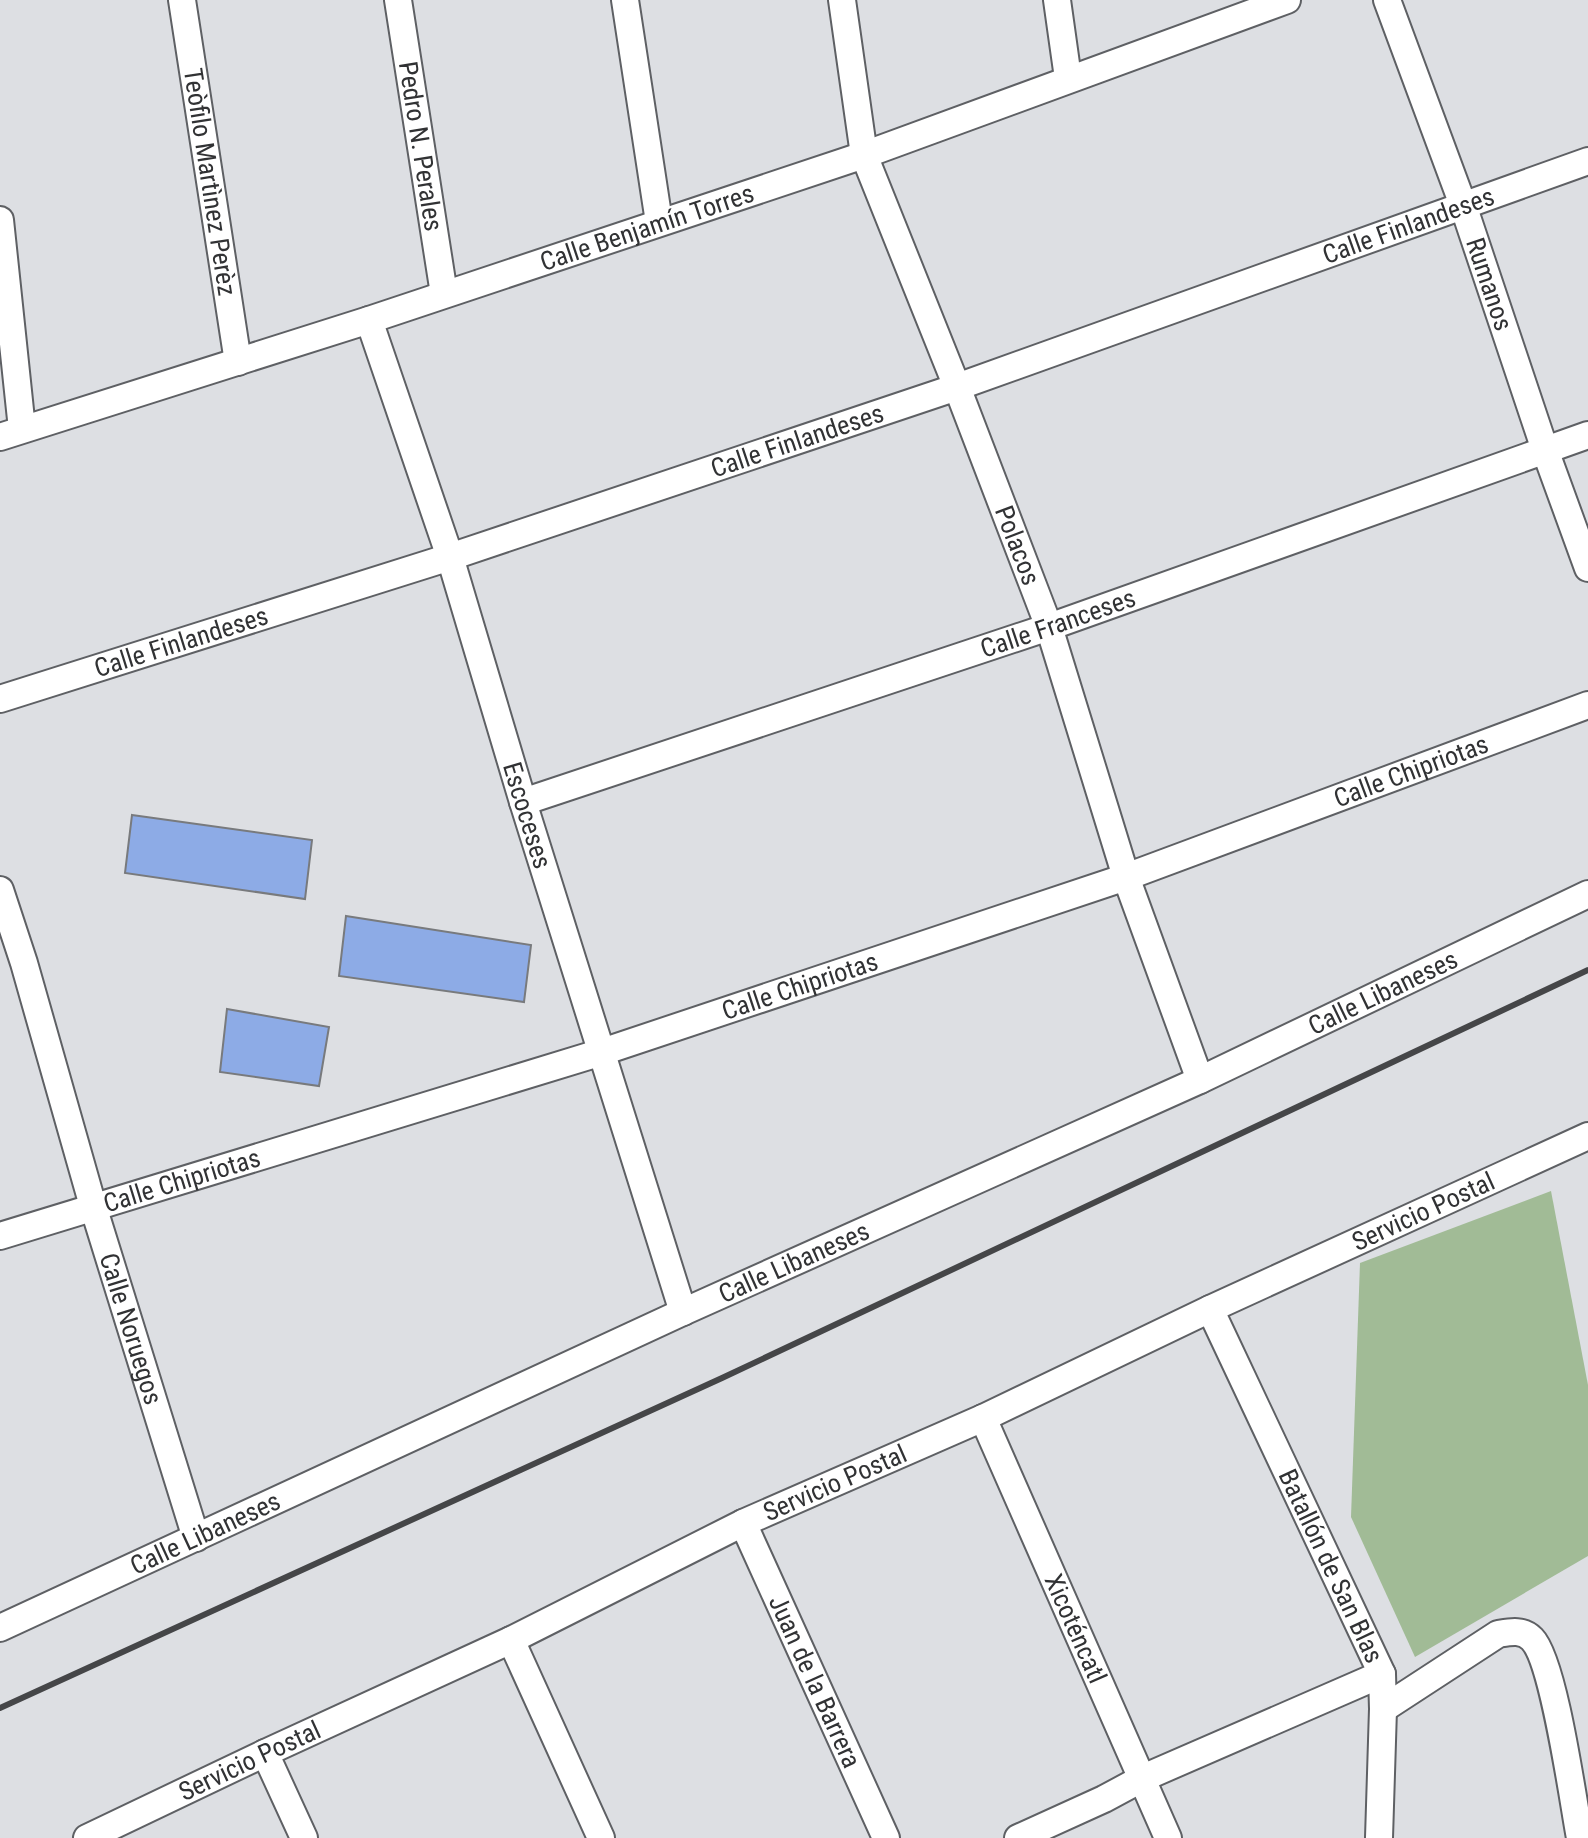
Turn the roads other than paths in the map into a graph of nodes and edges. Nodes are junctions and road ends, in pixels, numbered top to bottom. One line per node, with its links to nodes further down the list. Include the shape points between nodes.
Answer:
1 (182, 0): 16 (street, Teòfilo Martìnez Perèz)
2 (398, 0): 14 (street, Pedro N. Perales)
3 (625, 0): 13 (street)
4 (842, 0): 9 (street, Polacos)
5 (1057, 0): 8 (street)
6 (1387, 0): 11 (street, Rumanos)
7 (1275, 2): 8 (street, Calle Benjamín Torres)
8 (1068, 78): 9 (street, Calle Benjamín Torres)
9 (864, 155): 13 (street, Calle Benjamín Torres); 17 (street, Polacos)
10 (1588, 161): 11 (street, Calle Finlandeses)
11 (1463, 205): 17 (street, Calle Finlandeses); 20 (street, Rumanos)
12 (0, 220): 18 (street)
13 (659, 222): 14 (street, Calle Benjamín Torres)
14 (444, 294): 15 (street, Calle Benjamín Torres)
15 (369, 320): 16 (street, Calle Benjamín Torres); 21 (street, Escoceses)
16 (238, 362): 18 (street, Calle Benjamín Torres)
17 (957, 387): 21 (street, Calle Finlandeses); 23 (street, Polacos)
18 (11, 433)
19 (1588, 435): 20 (street, Calle Franceses)
20 (1545, 450): 22 (street, Rumanos); 23 (street, Calle Franceses)
21 (450, 557): 24 (street, Calle Finlandeses); 26 (street, Escoceses)
22 (1588, 568)
23 (1049, 627): 26 (street, Calle Franceses); 27 (street, Polacos)
24 (0, 699)
25 (1588, 705): 27 (street, Calle Chipriotas)
26 (523, 802): 31 (street, Escoceses)
27 (1126, 877): 31 (street, Calle Chipriotas); 32 (street, Polacos)
28 (0, 890): 30 (street, Calle Noruegos)
29 (1588, 894): 32 (street, Calle Libaneses)
30 (12, 967): 34 (street, Calle Noruegos)
31 (602, 1052): 34 (street, Calle Chipriotas); 37 (street, Escoceses)
32 (1200, 1080): 37 (street, Calle Libaneses)
33 (1588, 1136): 36 (street, Servicio Postal)
34 (93, 1206): 35 (street, Calle Chipriotas); 40 (street, Calle Noruegos)
35 (0, 1236)
36 (1210, 1309): 38 (street, Servicio Postal); 43 (street, Batallón de San Blas)
37 (683, 1312): 40 (street, Calle Libaneses)
38 (983, 1418): 39 (street, Servicio Postal); 46 (street, Xicoténcatl)
39 (743, 1523): 42 (street, Servicio Postal); 50 (street, Juan de la Barrera)
40 (196, 1538): 41 (street, Calle Libaneses)
41 (0, 1628)
42 (511, 1640): 45 (street, Servicio Postal); 49 (street)
43 (1382, 1674): 44 (street, Batallón de San Blas); 46 (street)
44 (1383, 1709): 53 (street, Batallón de San Blas); 54 (street, via 1498,1634 1517,1631 1532,1639 1553,1694)
45 (265, 1753): 47 (street, Servicio Postal); 48 (street)
46 (1143, 1778): 51 (street); 52 (street, Xicoténcatl)
47 (87, 1838)
48 (304, 1838)
49 (601, 1838)
50 (886, 1838)
51 (1018, 1838)
52 (1168, 1838)
53 (1379, 1838)
54 (1580, 1838)

